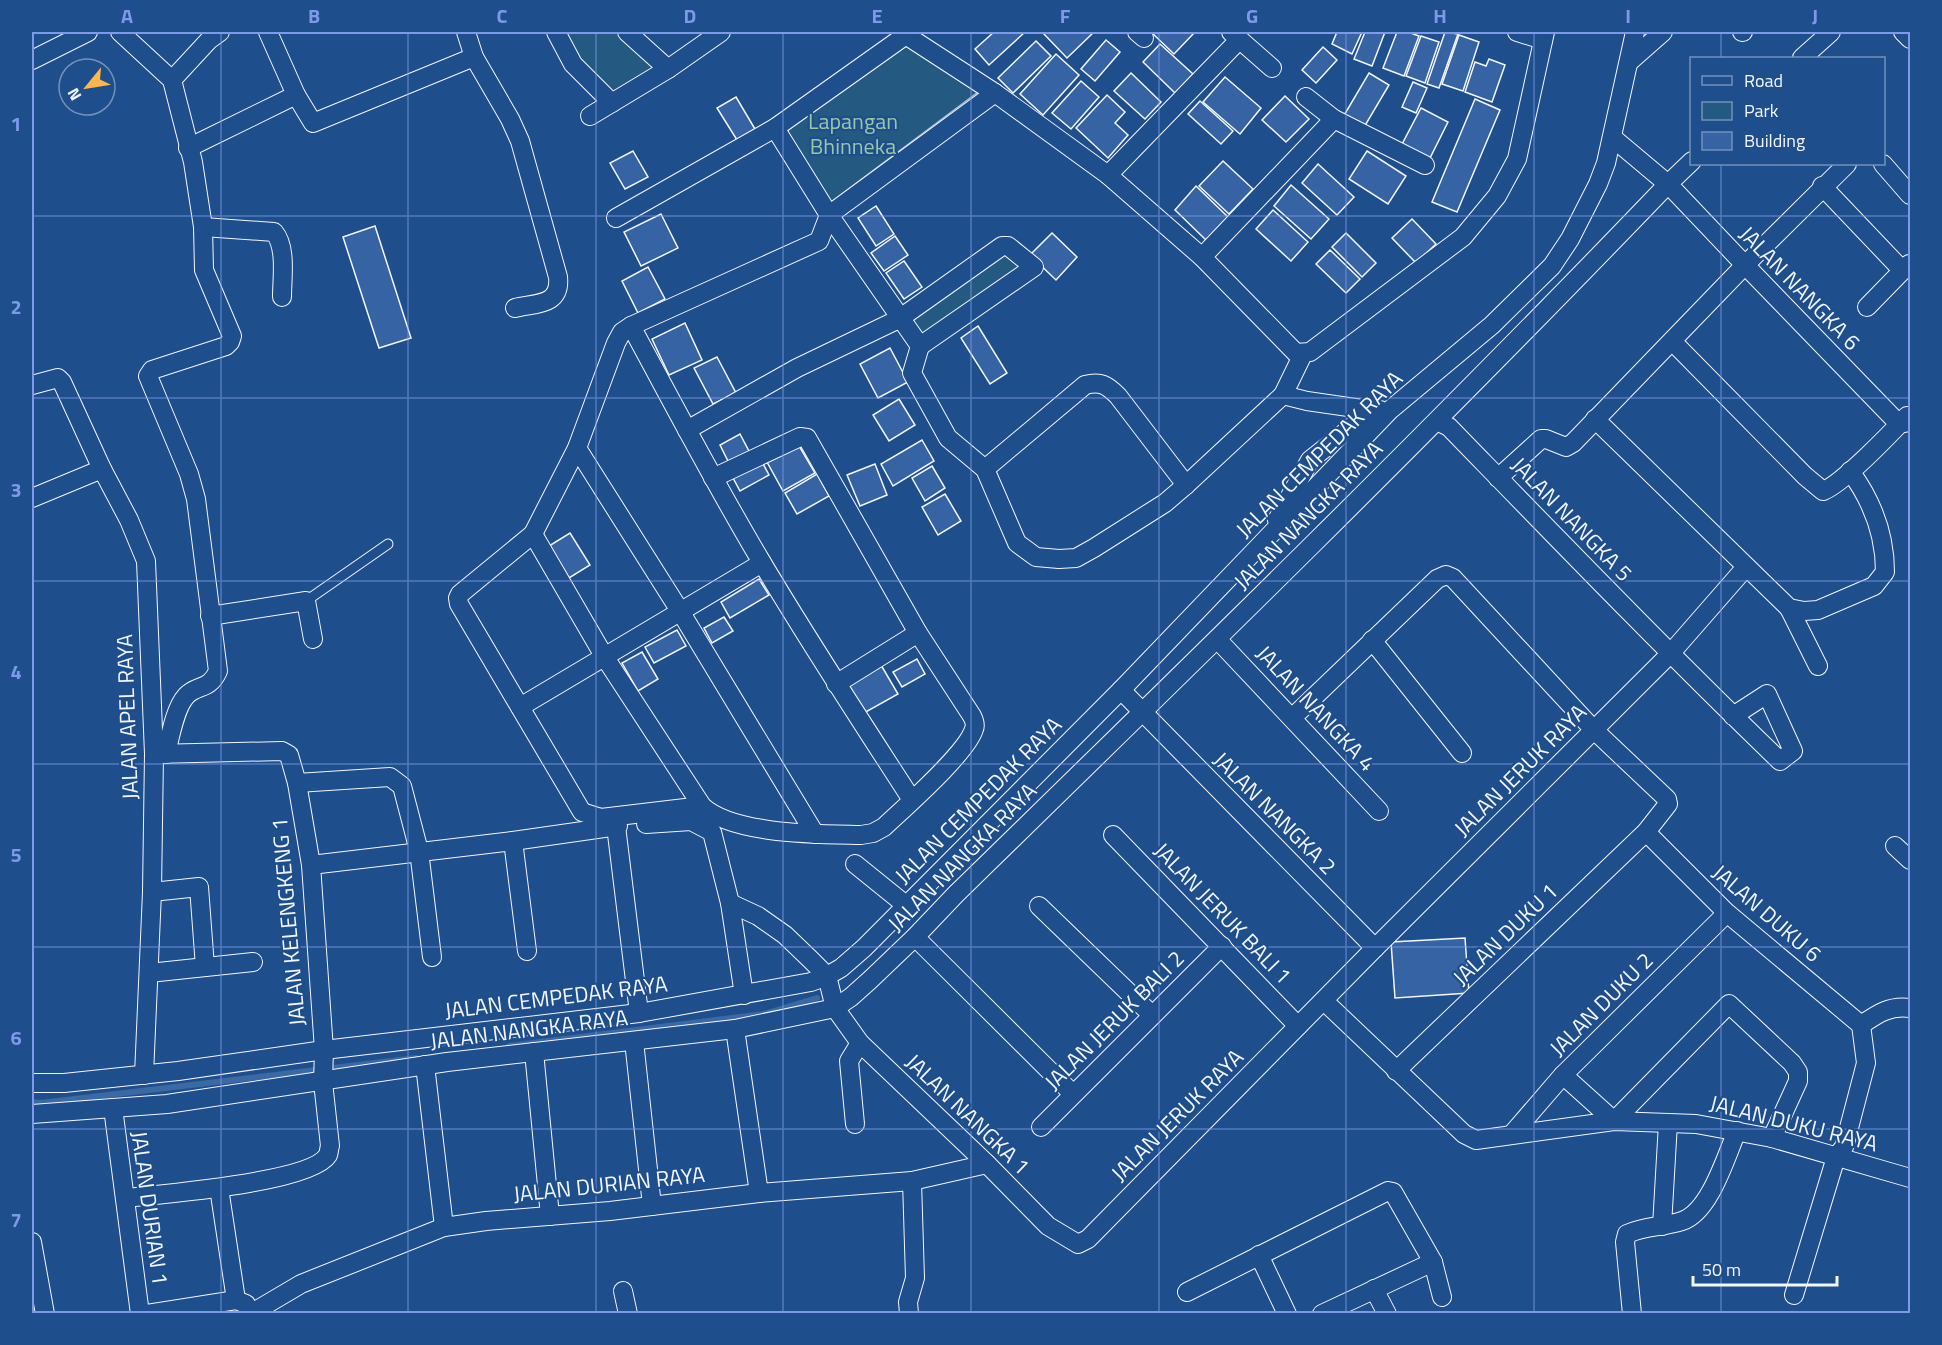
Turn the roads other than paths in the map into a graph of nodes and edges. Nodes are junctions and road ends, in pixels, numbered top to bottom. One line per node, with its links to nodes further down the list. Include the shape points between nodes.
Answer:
1 (87, 32): 20 (street)
2 (120, 32): 24 (street)
3 (220, 32): 24 (street)
4 (268, 32): 26 (street)
5 (466, 32): 18 (street)
6 (556, 32): 28 (street, via 573,64)
7 (627, 32): 23 (street)
8 (721, 32): 23 (street)
9 (1517, 32): 16 (street)
10 (1635, 32): 21 (street, JALAN CEMPEDAK RAYA)
11 (1663, 32): 21 (street)
12 (1831, 32): 19 (street)
13 (1903, 32): 17 (street)
14 (904, 33): 25 (street); 31 (street)
15 (1234, 36): 22 (street); 38 (street)
16 (1544, 36): 57 (street, via 1517,159 1488,210 1463,237)
17 (1911, 39)
18 (474, 57): 26 (street, via 313,123); 50 (street, via 520,141 558,277 556,295 549,301)
19 (1803, 57)
20 (32, 60)
21 (1629, 62): 32 (street, JALAN CEMPEDAK RAYA)
22 (1272, 68)
23 (668, 69): 28 (street)
24 (172, 80): 33 (street)
25 (995, 93): 38 (street); 42 (street)
26 (296, 95): 33 (street)
27 (1306, 97): 30 (street)
28 (612, 103): 29 (street)
29 (590, 116)
30 (1334, 119): 35 (street); 45 (street)
31 (775, 128): 42 (street); 43 (street)
32 (1613, 138): 39 (street, JALAN NANGKA 6); 53 (street, JALAN CEMPEDAK RAYA, via 1598,184 1570,239 1552,266)
33 (188, 148): 44 (street)
34 (1690, 163): 39 (street, JALAN NANGKA RAYA)
35 (1425, 165)
36 (1845, 165): 40 (street)
37 (1884, 165): 41 (street)
38 (1108, 175): 45 (street)
39 (1668, 183): 46 (street, JALAN NANGKA 6); 55 (street, JALAN NANGKA RAYA)
40 (1822, 186): 46 (street); 47 (street)
41 (1911, 195)
42 (829, 215): 51 (street); 52 (street, via 819,241)
43 (616, 218)
44 (203, 227): 48 (street, via 274,232 280,245); 80 (street, via 204,270 232,336 230,342 152,370 148,376 196,499)
45 (1202, 257): 57 (street, via 1296,353)
46 (1744, 266): 54 (street); 62 (street, JALAN NANGKA 6)
47 (1906, 266): 49 (street)
48 (282, 297)
49 (1867, 307)
50 (515, 308)
51 (900, 319): 56 (street); 56 (street, via 1002,246 1008,246 1035,267); 64 (street, via 797,368)
52 (631, 326): 64 (street); 65 (street, via 622,332 616,344)
53 (1492, 326): 55 (street); 60 (street, JALAN CEMPEDAK RAYA)
54 (1672, 340): 61 (street); 68 (street, via 1819,489 1829,489)
55 (1513, 344): 63 (street, JALAN NANGKA RAYA)
56 (920, 346): 67 (street, via 912,373 948,438)
57 (1303, 354): 59 (street)
58 (32, 385): 66 (street, JALAN APEL RAYA, via 58,378 62,382)
59 (1283, 395): 60 (street); 71 (street)
60 (1383, 410): 89 (street, JALAN CEMPEDAK RAYA, via 1266,540)
61 (1595, 419): 70 (street, via 1566,447 1541,439); 76 (street)
62 (1907, 419): 68 (street)
63 (1437, 421): 70 (street, JALAN NANGKA 5, via 1449,427); 83 (street, JALAN NANGKA RAYA)
64 (687, 430): 69 (street)
65 (577, 448): 73 (street); 79 (street)
66 (102, 469): 72 (street); 96 (street, JALAN APEL RAYA, via 146,561)
67 (985, 469): 71 (street, via 1017,543 1036,557 1059,559 1076,558 1094,548); 71 (street, via 1085,385 1098,382 1118,396)
68 (1850, 471): 78 (street, via 1873,507 1885,552 1885,572 1874,586 1818,610)
69 (713, 478): 75 (street); 81 (street, via 800,437 807,438)
70 (1498, 478): 85 (street, JALAN NANGKA 5)
71 (1186, 485)
72 (32, 498)
73 (533, 534): 86 (street); 90 (street, via 458,598)
74 (388, 544): 77 (lane)
75 (762, 563): 79 (street); 88 (street)
76 (1746, 567): 78 (street); 85 (street, JALAN JERUK RAYA)
77 (306, 601): 80 (street); 82 (street)
78 (1789, 608): 87 (street)
79 (680, 611): 86 (street); 103 (street)
80 (210, 616): 96 (street, via 218,671 214,680 186,695)
81 (918, 633): 88 (street); 98 (street, via 975,723 963,748)
82 (313, 639)
83 (1217, 639): 91 (street, JALAN NANGKA RAYA); 93 (street, JALAN NANGKA 4)
84 (1372, 640): 93 (street); 94 (street, via 1446,575); 95 (street)
85 (1670, 654): 92 (street, JALAN NANGKA 5); 94 (street, JALAN JERUK RAYA)
86 (604, 656): 90 (street); 99 (street)
87 (1818, 666)
88 (836, 684): 98 (street)
89 (1121, 690): 91 (street, JALAN NANGKA 2); 113 (street, JALAN CEMPEDAK RAYA)
90 (520, 707): 99 (street, via 582,812 601,818)
91 (1142, 712): 116 (street, JALAN NANGKA RAYA); 118 (street, JALAN NANGKA 2)
92 (1733, 716)
93 (1292, 718): 100 (street, JALAN NANGKA 4)
94 (1593, 729): 102 (street, JALAN DUKU 1, via 1667,799 1667,807); 118 (street, JALAN JERUK RAYA)
95 (1462, 753)
96 (160, 754): 97 (street, JALAN KELENGKENG 1, via 282,751 289,755); 111 (street, JALAN APEL RAYA)
97 (297, 783): 107 (street, via 390,777 402,786); 110 (street, JALAN KELENGKENG 1)
98 (912, 800): 103 (street, via 873,833)
99 (702, 806): 103 (street, via 709,813 742,824)
100 (1379, 811)
101 (616, 826): 105 (street); 112 (street, via 691,821 712,832); 127 (street)
102 (1646, 832): 115 (street, JALAN DUKU 6); 139 (street, JALAN DUKU 1)
103 (815, 834)
104 (1113, 835): 117 (street, JALAN JERUK BALI 1)
105 (513, 841): 107 (street); 119 (street)
106 (1895, 846): 108 (street)
107 (419, 851): 110 (street); 120 (street)
108 (1911, 860)
109 (855, 864): 113 (street)
110 (311, 866): 136 (street, JALAN KELENGKENG 1)
111 (152, 892): 122 (street, via 199,887); 123 (street, JALAN APEL RAYA)
112 (730, 903): 124 (street, via 785,935); 125 (street)
113 (907, 906): 124 (street, JALAN CEMPEDAK RAYA, via 841,968)
114 (1039, 906): 130 (street)
115 (1727, 913): 131 (street, JALAN DUKU 6); 141 (street, JALAN DUKU 2)
116 (915, 937): 128 (street, JALAN NANGKA RAYA); 144 (street)
117 (1222, 946): 130 (street, JALAN JERUK BALI 2); 132 (street, JALAN JERUK BALI 1)
118 (1375, 948): 126 (street, JALAN JERUK RAYA)
119 (527, 951)
120 (432, 957)
121 (253, 962): 122 (street)
122 (205, 967): 123 (street)
123 (149, 973): 140 (street, JALAN APEL RAYA)
124 (827, 976): 125 (street, JALAN CEMPEDAK RAYA); 128 (street)
125 (744, 995): 127 (street, JALAN CEMPEDAK RAYA)
126 (1324, 1001): 132 (street, JALAN JERUK RAYA); 139 (street, JALAN DUKU RAYA)
127 (639, 1007): 136 (street, JALAN CEMPEDAK RAYA)
128 (835, 1008): 133 (street, JALAN NANGKA RAYA); 135 (street, JALAN NANGKA 1)
129 (1911, 1008): 131 (street, via 1884,1010)
130 (1152, 1015): 144 (street, JALAN JERUK BALI 2)
131 (1861, 1025): 154 (street, via 1866,1063)
132 (1298, 1026): 166 (street, JALAN JERUK RAYA, via 1088,1239)
133 (735, 1029): 134 (street, JALAN NANGKA RAYA); 159 (street)
134 (634, 1041): 137 (street, JALAN NANGKA RAYA); 161 (street)
135 (860, 1043): 149 (street, via 849,1061); 155 (street, JALAN NANGKA 1)
136 (324, 1050): 140 (street, JALAN CEMPEDAK RAYA); 142 (street, JALAN KELENGKENG 1)
137 (534, 1052): 138 (street, JALAN NANGKA RAYA); 162 (street)
138 (425, 1065): 142 (street, JALAN NANGKA RAYA); 164 (street)
139 (1396, 1071): 152 (street, JALAN DUKU RAYA, via 1464,1134 1476,1140)
140 (144, 1075): 143 (street, JALAN CEMPEDAK RAYA)
141 (1563, 1075): 147 (street); 152 (street, JALAN DUKU 2)
142 (323, 1082): 145 (street, JALAN NANGKA RAYA); 158 (street, JALAN KELENGKENG 1, via 330,1146 323,1160 272,1179)
143 (32, 1083)
144 (1073, 1094): 150 (street, JALAN JERUK BALI 2)
145 (113, 1108): 146 (street, JALAN NANGKA RAYA); 160 (street, JALAN DURIAN 1)
146 (32, 1114)
147 (1614, 1121): 148 (street, JALAN DUKU RAYA); 152 (street, JALAN DUKU RAYA); 153 (street, via 1729,1004 1798,1072 1798,1081)
148 (1668, 1123): 151 (street, JALAN DUKU RAYA); 163 (street)
149 (855, 1124)
150 (1041, 1127)
151 (1737, 1131): 153 (street, JALAN DUKU RAYA); 163 (street, via 1698,1211 1685,1220)
152 (1513, 1133)
153 (1772, 1138): 154 (street, JALAN DUKU RAYA)
154 (1840, 1152): 156 (street, JALAN DUKU RAYA); 172 (street)
155 (987, 1164): 157 (street, JALAN DURIAN RAYA); 166 (street, JALAN NANGKA 1, via 1048,1226)
156 (1911, 1178)
157 (912, 1180): 159 (street, JALAN DURIAN RAYA); 175 (street, via 915,1278)
158 (219, 1188): 160 (street, JALAN KELENGKENG 1); 174 (street)
159 (759, 1193): 161 (street, JALAN DURIAN RAYA)
160 (125, 1198): 178 (street, JALAN DURIAN 1)
161 (652, 1206): 162 (street, JALAN DURIAN RAYA)
162 (550, 1216): 164 (street, JALAN DURIAN RAYA)
163 (1662, 1226): 184 (street, via 1636,1230 1627,1234 1624,1242)
164 (444, 1227): 176 (street, JALAN DURIAN RAYA, via 302,1284)
165 (32, 1242): 177 (street)
166 (1078, 1244)
167 (1258, 1255): 168 (street, via 1388,1191 1396,1195); 171 (street); 181 (street)
168 (1433, 1262): 169 (street); 173 (street)
169 (1374, 1289): 182 (street); 183 (street)
170 (623, 1291): 180 (street)
171 (1187, 1292)
172 (1794, 1295)
173 (1442, 1297)
174 (236, 1300): 176 (street); 179 (street)
175 (909, 1308)
176 (256, 1312)
177 (45, 1314)
178 (140, 1314)
179 (147, 1314)
180 (628, 1314)
181 (1287, 1314)
182 (1322, 1314)
183 (1387, 1314)
184 (1632, 1314)

